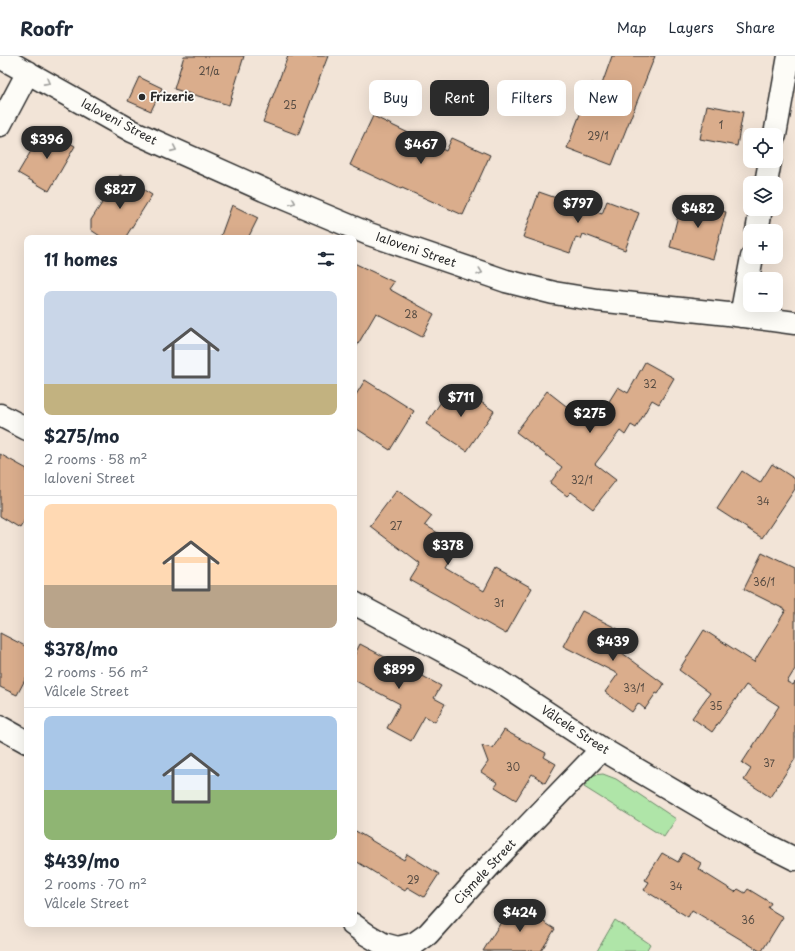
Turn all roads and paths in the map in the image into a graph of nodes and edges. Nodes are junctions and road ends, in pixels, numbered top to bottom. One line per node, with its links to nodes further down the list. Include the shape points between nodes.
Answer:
1 (789, 56): 5 (street)
2 (0, 57): 3 (street, Ialoveni Street)
3 (28, 72): 4 (street); 7 (street, Ialoveni Street, one-way to 7, via 132,130 264,190 369,234 506,281 597,300)
4 (0, 126)
5 (775, 128)
6 (751, 264): 7 (street)
7 (741, 316): 8 (street, Ialoveni Street)
8 (795, 323)
9 (0, 415): 10 (street)
10 (24, 427)
11 (357, 605): 14 (street, Vâlcele Street, via 497,680)
12 (0, 728): 13 (street)
13 (24, 740)
14 (602, 749): 15 (street, Vâlcele Street); 16 (street, Cișmele Street, via 428,934 414,944 398,948 383,944)
15 (795, 859)
16 (356, 927)

